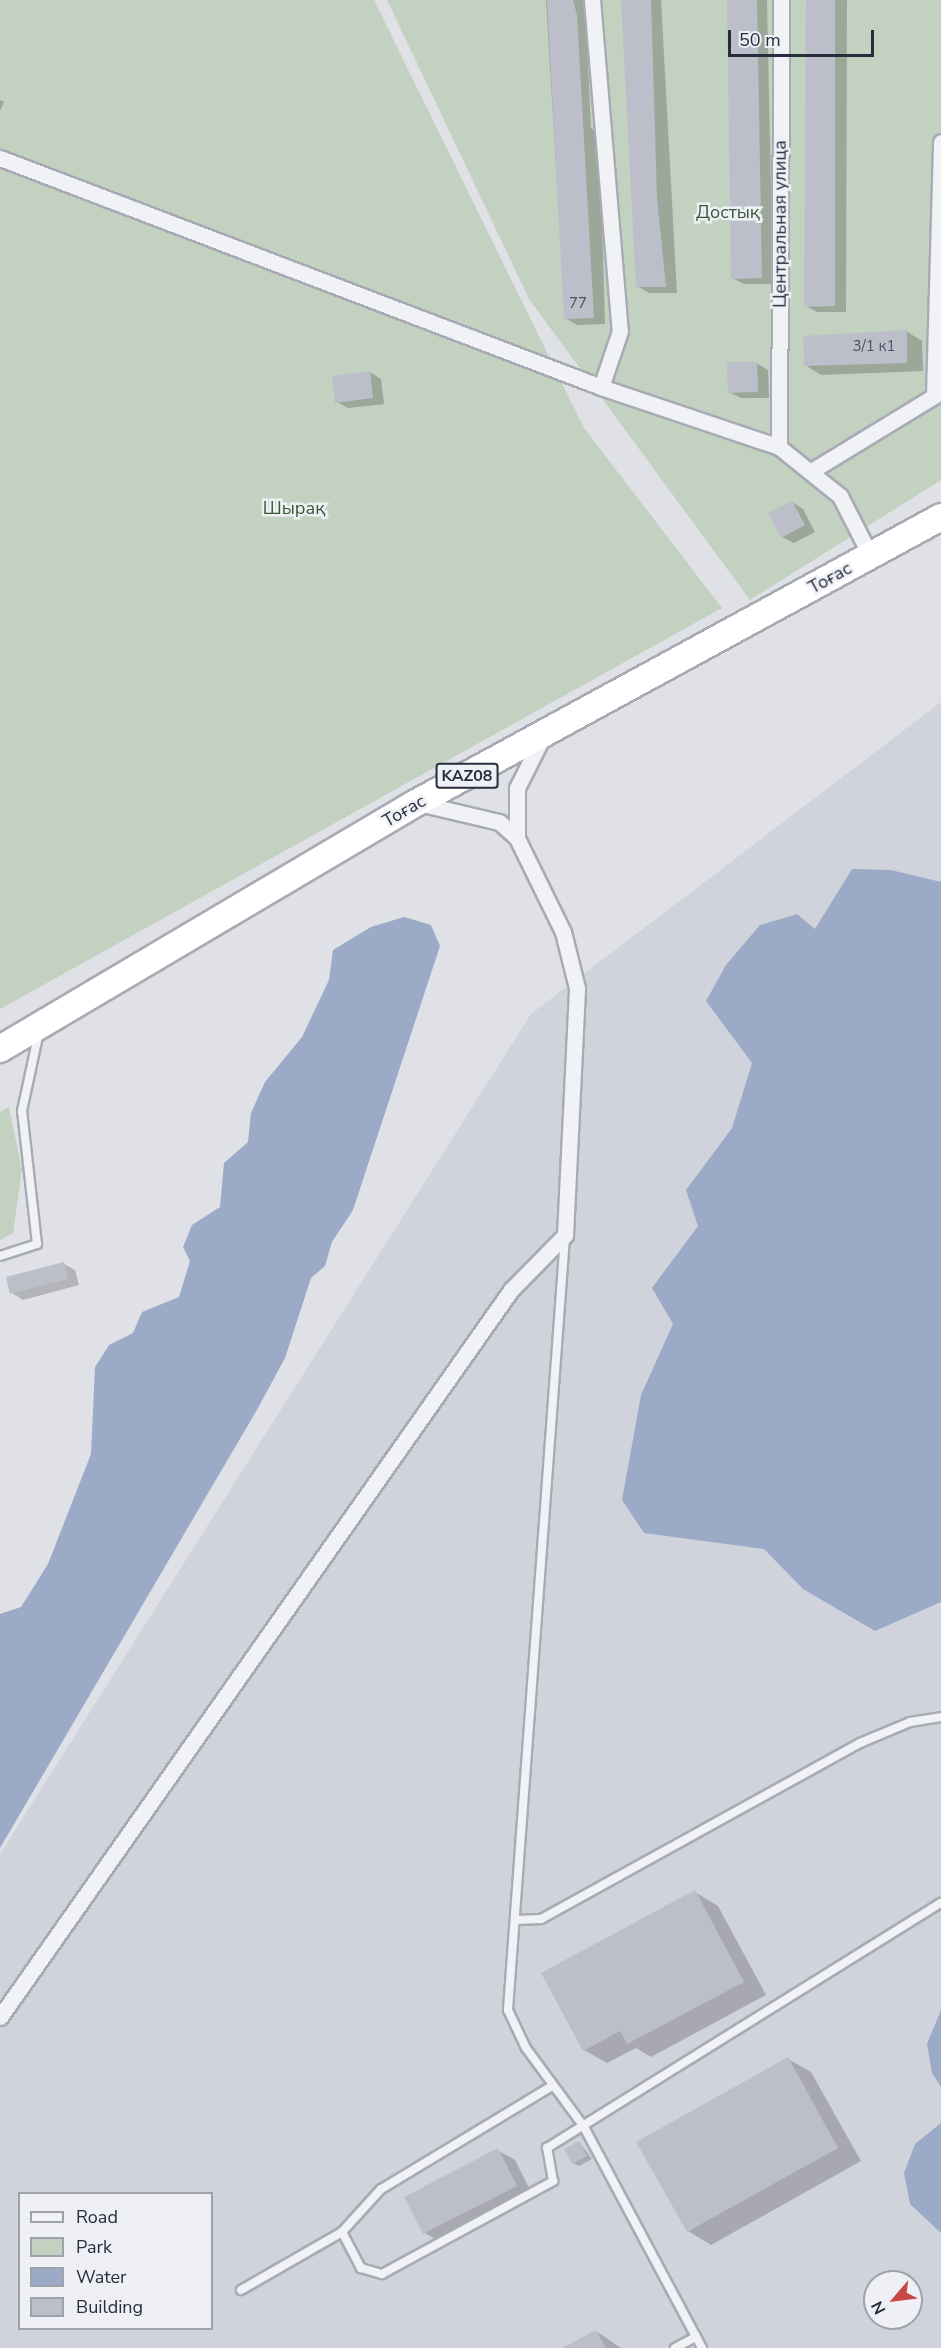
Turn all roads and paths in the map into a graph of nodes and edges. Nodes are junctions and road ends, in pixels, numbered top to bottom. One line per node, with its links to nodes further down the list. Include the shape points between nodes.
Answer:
1 (592, 0): 5 (street, via 620,331)
2 (782, 0): 7 (street, Центральная улица)
3 (941, 142): 6 (street)
4 (0, 158): 5 (street)
5 (601, 387): 7 (street)
6 (938, 394): 8 (street)
7 (779, 447): 8 (street)
8 (813, 470): 10 (street, via 840,496)
9 (941, 517): 10 (highway, Тоғас / KAZ08)
10 (870, 555): 11 (highway, Тоғас / KAZ08)
11 (544, 733): 12 (highway, Тоғас / KAZ08); 13 (street, via 517,788)
12 (416, 803): 13 (street, via 499,822); 14 (highway, Тоғас / KAZ08)
13 (517, 838): 16 (street, via 563,932 577,988)
14 (41, 1024): 15 (highway, Тоғас / KAZ08); 17 (lane, via 22,1111 37,1244)
15 (0, 1049)
16 (565, 1235): 20 (lane); 21 (street, via 511,1290)
17 (0, 1256)
18 (941, 1717): 20 (lane, via 910,1722 860,1743 541,1919)
19 (941, 1903): 23 (lane)
20 (515, 1920): 22 (lane, via 508,2010)
21 (0, 2017)
22 (552, 2086): 23 (lane); 24 (lane, via 381,2188)
23 (584, 2127): 24 (lane, via 547,2148 553,2181 382,2274 361,2268); 26 (lane)
24 (342, 2232): 25 (lane)
25 (241, 2290)
26 (696, 2337): 27 (lane); 28 (lane)
27 (675, 2348)
28 (702, 2348)

